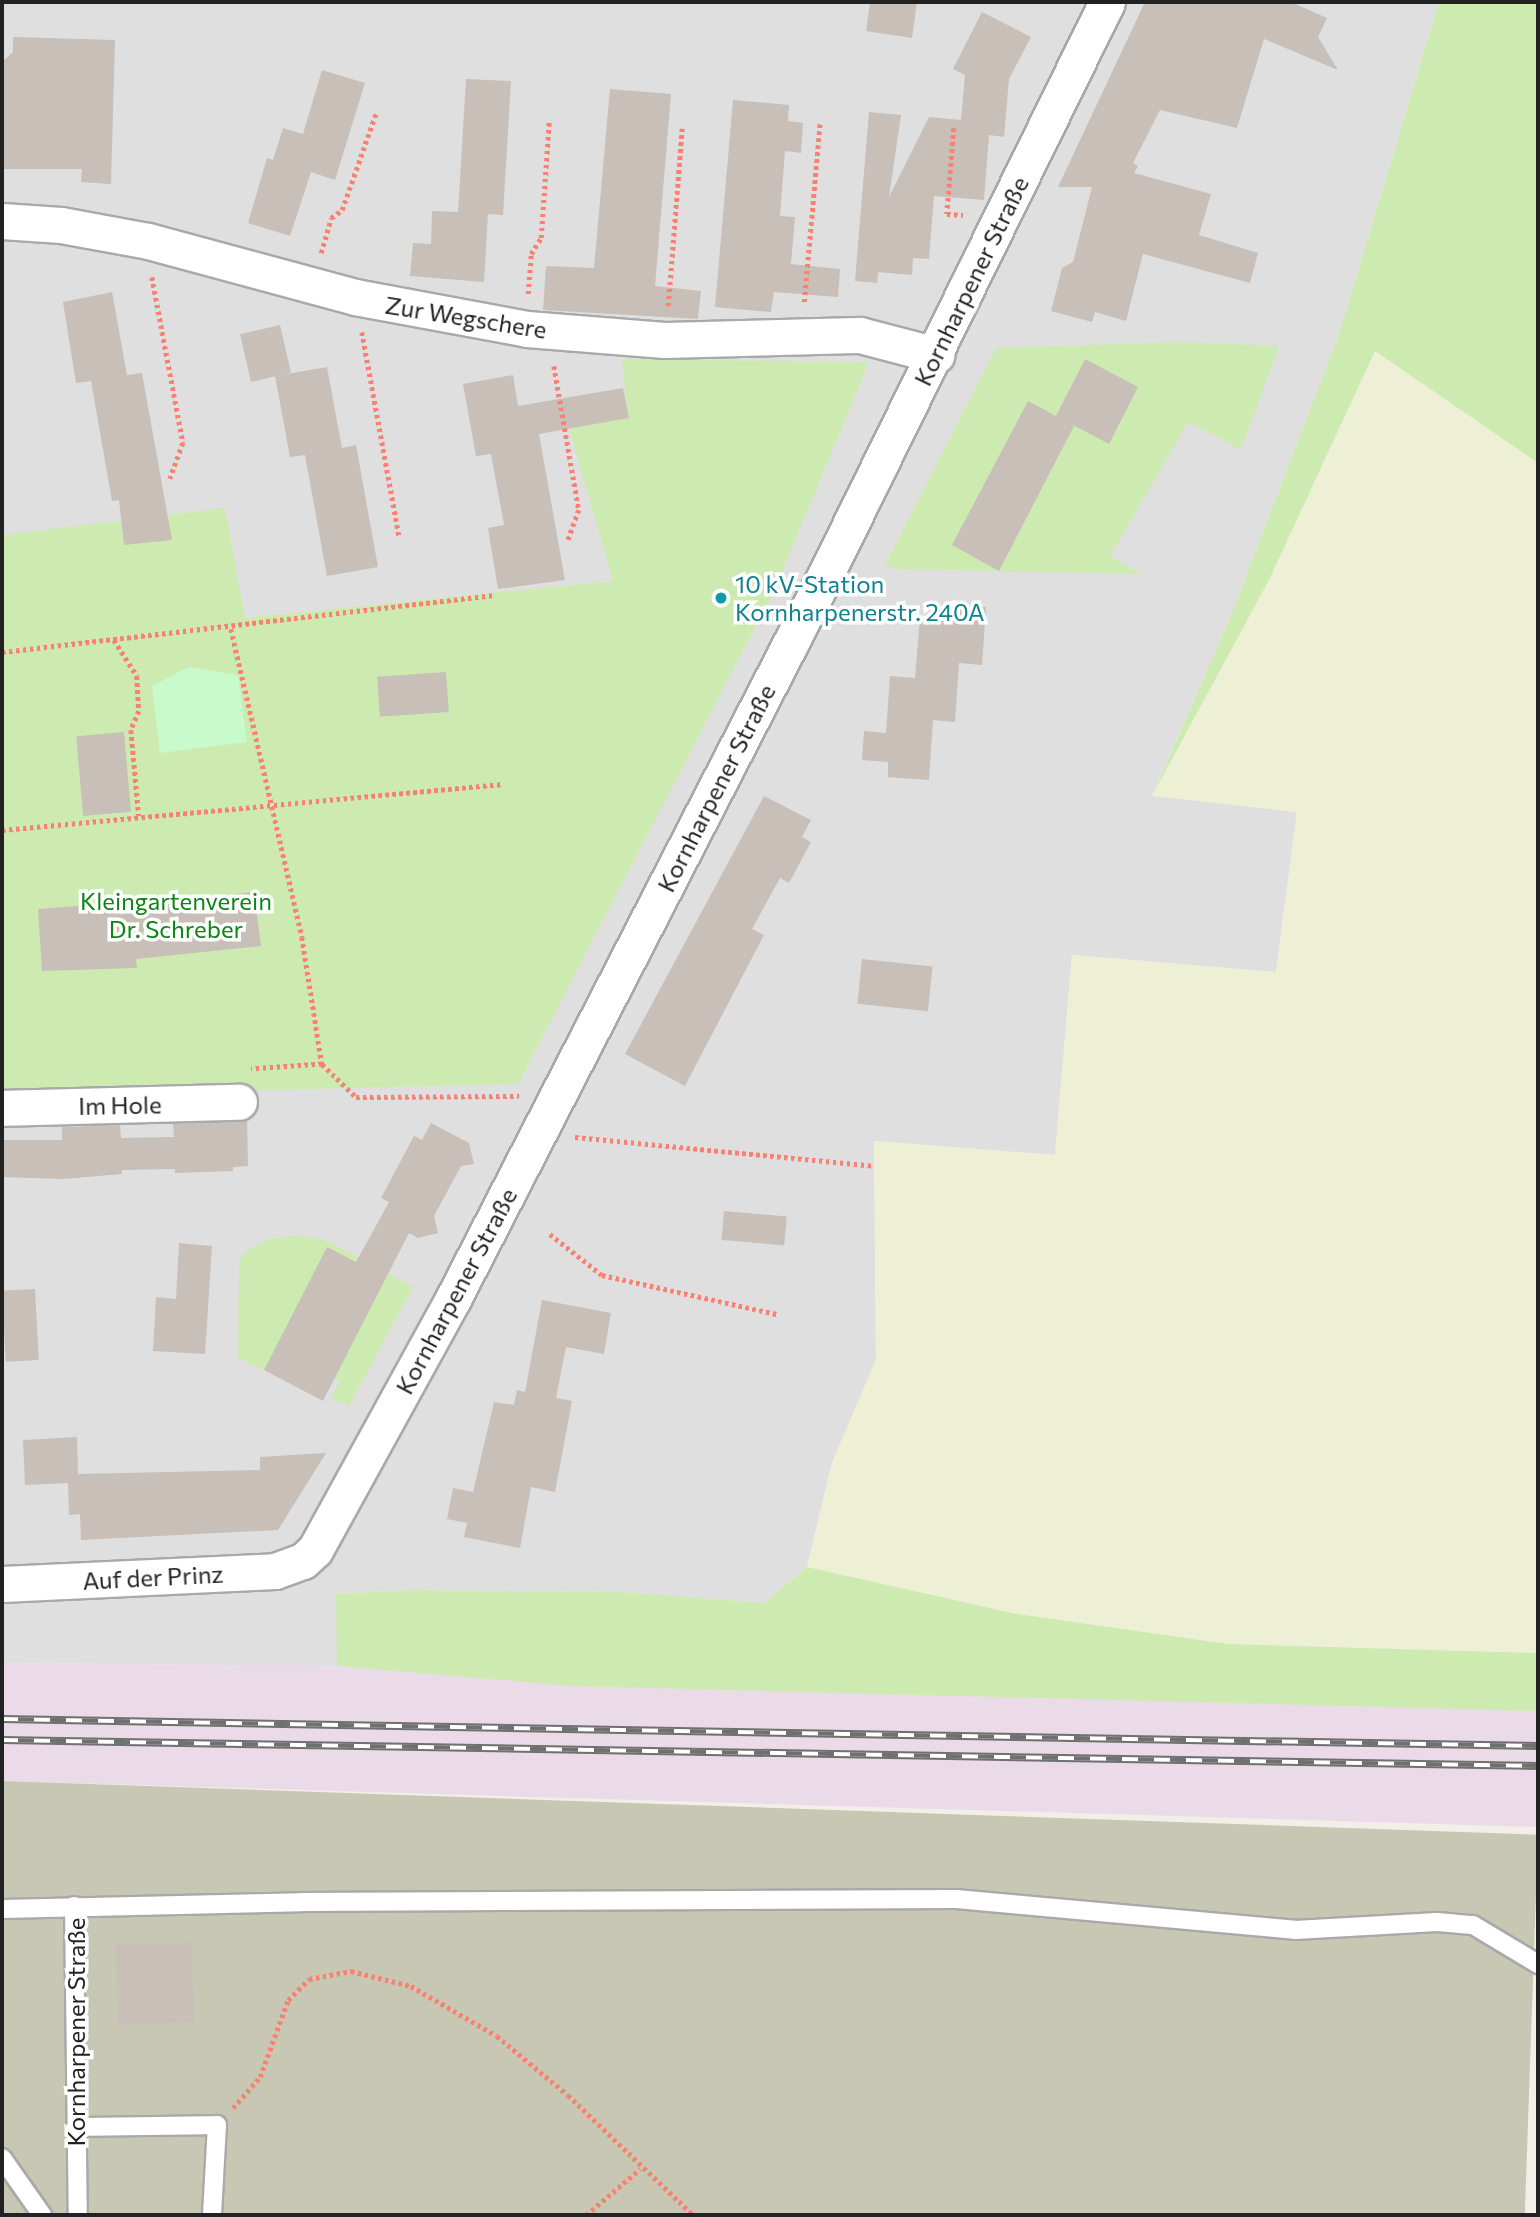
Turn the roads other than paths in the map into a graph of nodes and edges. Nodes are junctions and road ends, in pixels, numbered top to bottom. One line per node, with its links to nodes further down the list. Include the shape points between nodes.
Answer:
1 (1107, 2): 3 (street, Kornharpener Straße)
2 (2, 221): 3 (street, Zur Wegschere, via 61,225 148,241 355,298 538,330 665,340 860,335)
3 (936, 355): 6 (street, Kornharpener Straße, via 546,1120 329,1528)
4 (239, 1086): 5 (street, Im Hole)
5 (2, 1108)
6 (303, 1561): 7 (street, Auf der Prinz, via 275,1571)
7 (2, 1584)
8 (74, 1906): 9 (lane); 10 (lane, Kornharpener Straße, via 956,1899 1295,1930 1437,1922 1473,1925); 11 (lane, Kornharpener Straße)
9 (2, 1909)
10 (1538, 1964)
11 (76, 2127): 14 (lane, Kornharpener Straße); 15 (lane, via 217,2125)
12 (2, 2158): 13 (lane)
13 (41, 2215)
14 (78, 2215)
15 (212, 2215)

